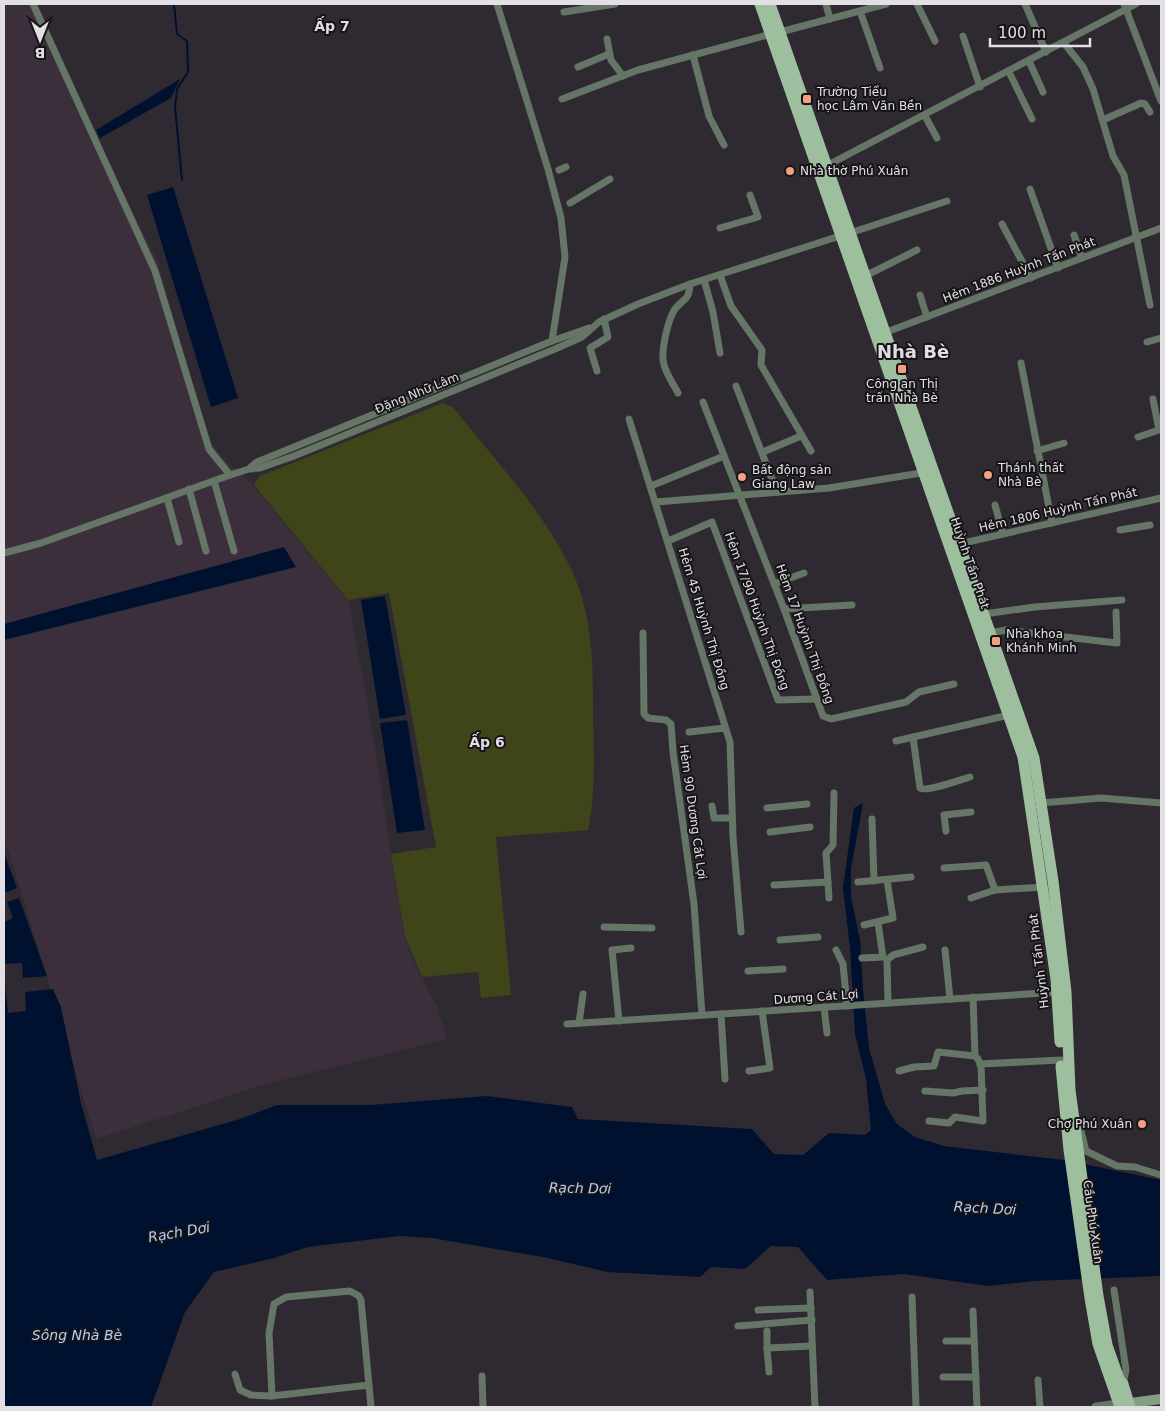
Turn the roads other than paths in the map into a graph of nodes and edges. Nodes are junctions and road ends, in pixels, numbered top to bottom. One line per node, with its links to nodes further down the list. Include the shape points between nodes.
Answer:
1 (33, 4): 85 (street, via 155,271 209,449)
2 (497, 4): 66 (street, via 561,218 565,257)
3 (615, 4): 14 (street)
4 (760, 4): 16 (main road, Huỳnh Tấn Phát)
5 (770, 4): 16 (main road, Huỳnh Tấn Phát)
6 (826, 4): 15 (street)
7 (886, 4): 11 (street)
8 (917, 4): 19 (street)
9 (1025, 4): 21 (street)
10 (1136, 4): 12 (street)
11 (871, 6): 13 (street)
12 (1125, 6): 20 (street); 32 (street)
13 (860, 11): 15 (street); 26 (street)
14 (564, 12)
15 (830, 19): 16 (street)
16 (775, 33): 23 (street); 39 (main road, Huỳnh Tấn Phát); 48 (main road, Huỳnh Tấn Phát)
17 (962, 36): 29 (street)
18 (607, 39): 22 (street)
19 (934, 41)
20 (1064, 43): 21 (street); 36 (street, via 1083,67)
21 (1046, 52): 24 (street)
22 (610, 54): 25 (street); 28 (street)
23 (693, 55): 28 (street); 38 (street, via 709,116)
24 (1029, 61): 27 (street); 30 (street)
25 (578, 67)
26 (880, 68)
27 (1009, 72): 29 (street); 35 (street)
28 (622, 76): 31 (street)
29 (980, 86): 34 (street)
30 (1043, 92)
31 (562, 99)
32 (1161, 101)
33 (1150, 112): 36 (street, via 1141,103)
34 (925, 116): 37 (street); 39 (street)
35 (1032, 119)
36 (1103, 120): 50 (street, via 1113,156 1124,175)
37 (937, 138)
38 (724, 145)
39 (826, 166): 48 (main road, Huỳnh Tấn Phát)
40 (610, 179): 43 (street)
41 (1030, 189): 53 (street)
42 (750, 195): 46 (street, via 758,217)
43 (573, 201)
44 (947, 201): 48 (street, Đặng Nhữ Lâm)
45 (1002, 224): 56 (street)
46 (720, 228)
47 (1161, 230): 50 (street, Hẻm 1886 Huỳnh Tấn Phát)
48 (845, 234): 54 (street, Đặng Nhữ Lâm); 55 (main road, Huỳnh Tấn Phát); 84 (main road, Huỳnh Tấn Phát)
49 (1074, 235): 52 (street)
50 (1136, 237): 52 (street, Hẻm 1886 Huỳnh Tấn Phát); 60 (street)
51 (917, 250): 55 (street)
52 (1082, 258): 53 (street, Hẻm 1886 Huỳnh Tấn Phát)
53 (1058, 268): 56 (street, Hẻm 1886 Huỳnh Tấn Phát)
54 (720, 275): 57 (street, Đặng Nhữ Lâm); 76 (street, via 731,306 762,350 761,365)
55 (865, 276): 64 (main road, Huỳnh Tấn Phát)
56 (1031, 278): 61 (street, Hẻm 1886 Huỳnh Tấn Phát)
57 (704, 280): 58 (street, Đặng Nhữ Lâm); 68 (street)
58 (690, 284): 62 (street, Đặng Nhữ Lâm); 72 (street, via 688,297 674,310 664,348 664,366)
59 (920, 295): 61 (street)
60 (1150, 305)
61 (927, 317): 64 (street, Hẻm 1886 Huỳnh Tấn Phát)
62 (604, 319): 63 (street, Đặng Nhữ Lâm); 70 (street, via 608,337 590,348)
63 (589, 328): 66 (street, Đặng Nhữ Lâm); 83 (street, Đặng Nhữ Lâm, via 582,337 555,349 351,433 260,468)
64 (884, 333): 84 (main road, Huỳnh Tấn Phát)
65 (1161, 338): 67 (street)
66 (552, 341): 83 (street, Đặng Nhữ Lâm)
67 (1147, 342)
68 (720, 353)
69 (1020, 363): 79 (street)
70 (598, 371)
71 (736, 386): 80 (street)
72 (678, 393)
73 (1153, 400): 77 (street, via 1159,430)
74 (703, 402): 82 (street, Hẻm 17 Huỳnh Thị Đồng)
75 (628, 419): 87 (street, Hẻm 45 Huỳnh Thị Đồng)
76 (802, 436): 80 (street); 81 (street)
77 (1138, 437)
78 (1064, 443): 79 (street)
79 (1037, 451): 95 (street)
80 (763, 452): 89 (street)
81 (811, 452)
82 (724, 456): 87 (street); 90 (street, Hẻm 17 Huỳnh Thị Đồng)
83 (249, 468): 85 (street, Đặng Nhữ Lâm)
84 (929, 472): 89 (street, via 850,485); 101 (main road, Huỳnh Tấn Phát); 116 (main road, Huỳnh Tấn Phát)
85 (230, 474): 86 (street, Đặng Nhữ Lâm)
86 (214, 481): 88 (street, Đặng Nhữ Lâm); 103 (street)
87 (651, 486): 93 (street, Hẻm 45 Huỳnh Thị Đồng)
88 (189, 489): 91 (street, Đặng Nhữ Lâm); 102 (street)
89 (777, 492): 90 (street)
90 (739, 495): 93 (street); 106 (street, Hẻm 17 Huỳnh Thị Đồng)
91 (167, 498): 100 (street); 104 (street, Đặng Nhữ Lâm)
92 (1161, 498): 95 (street, Hẻm 1806 Huỳnh Tấn Phát)
93 (656, 502): 99 (street, Hẻm 45 Huỳnh Thị Đồng)
94 (995, 505): 98 (street)
95 (1052, 523): 98 (street, Hẻm 1806 Huỳnh Tấn Phát)
96 (1150, 525): 97 (street)
97 (1120, 530)
98 (1003, 534): 101 (street, Hẻm 1806 Huỳnh Tấn Phát)
99 (668, 541): 115 (street, Hẻm 17/90 Huỳnh Thị Đồng, via 712,522 778,700); 117 (street, Hẻm 45 Huỳnh Thị Đồng)
100 (179, 542)
101 (959, 544): 111 (main road, Huỳnh Tấn Phát)
102 (206, 551)
103 (234, 551)
104 (4, 553)
105 (804, 573): 106 (street)
106 (774, 584): 109 (street, Hẻm 17 Huỳnh Thị Đồng)
107 (1122, 600): 111 (street)
108 (852, 606): 109 (street)
109 (784, 609): 115 (street, Hẻm 17 Huỳnh Thị Đồng)
110 (1116, 612): 113 (street, via 1117,643 1006,630)
111 (984, 614): 113 (main road, Huỳnh Tấn Phát)
112 (643, 633): 168 (street, Hẻm 90 Dương Cát Lợi, via 644,714 671,724 672,752 694,904)
113 (990, 633): 123 (main road, Huỳnh Tấn Phát, via 1034,758)
114 (954, 684): 115 (street, Hẻm 17 Huỳnh Thị Đồng, via 918,692 906,702 826,719)
115 (816, 698)
116 (1008, 715): 119 (street); 123 (main road, Huỳnh Tấn Phát)
117 (725, 728): 118 (street); 129 (street, Hẻm 45 Huỳnh Thị Đồng, via 730,742)
118 (689, 732)
119 (913, 737): 120 (street); 121 (street, via 920,788 928,790)
120 (896, 741)
121 (970, 777)
122 (834, 793): 138 (street, via 834,845 826,853)
123 (1036, 803): 124 (street, via 1101,798); 141 (main road, Huỳnh Tấn Phát); 159 (main road, Huỳnh Tấn Phát)
124 (1161, 803)
125 (807, 804): 127 (street)
126 (712, 806): 129 (street, via 714,818)
127 (767, 808)
128 (971, 812): 132 (street, via 944,815)
129 (732, 818): 149 (street, Hẻm 45 Huỳnh Thị Đồng)
130 (872, 819): 137 (street)
131 (810, 827): 133 (street)
132 (946, 831)
133 (770, 832)
134 (944, 868): 142 (street, via 986,865)
135 (911, 877): 136 (street)
136 (887, 880): 137 (street); 145 (street, via 893,918)
137 (874, 881): 139 (street)
138 (828, 882): 140 (street); 143 (street)
139 (858, 882)
140 (774, 885)
141 (1044, 887): 142 (street); 159 (main road, Huỳnh Tấn Phát)
142 (995, 890): 144 (street)
143 (829, 898)
144 (971, 898)
145 (878, 923): 146 (street); 156 (street, via 883,957)
146 (864, 925)
147 (604, 927): 148 (street)
148 (652, 928)
149 (741, 932)
150 (818, 937): 151 (street)
151 (780, 940)
152 (631, 948): 169 (street, via 612,950)
153 (923, 948): 163 (street, via 887,960)
154 (836, 950): 164 (street, via 843,964)
155 (945, 950): 162 (street)
156 (862, 958)
157 (783, 969): 158 (street)
158 (748, 971)
159 (1062, 992): 161 (street, Dương Cát Lợi); 174 (main road, Huỳnh Tấn Phát)
160 (583, 994): 170 (street)
161 (973, 997): 162 (street, Dương Cát Lợi); 173 (street)
162 (950, 999): 163 (street, Dương Cát Lợi)
163 (888, 1003): 164 (street, Dương Cát Lợi)
164 (848, 1006): 165 (street, Dương Cát Lợi)
165 (824, 1007): 166 (street, Dương Cát Lợi); 172 (street)
166 (762, 1011): 167 (street, Dương Cát Lợi); 176 (street, via 770,1068)
167 (721, 1014): 168 (street, Dương Cát Lợi); 178 (street)
168 (702, 1015): 169 (street, Dương Cát Lợi)
169 (619, 1021): 170 (street, Dương Cát Lợi)
170 (579, 1023): 171 (street, Dương Cát Lợi)
171 (568, 1024)
172 (827, 1033)
173 (975, 1056): 175 (street); 177 (street, via 938,1052 934,1066)
174 (1065, 1061): 175 (street); 182 (main road, Huỳnh Tấn Phát); 183 (street, via 1072,1063 1086,1152 1117,1166 1135,1167)
175 (980, 1064): 179 (street)
176 (749, 1071)
177 (899, 1071)
178 (725, 1079)
179 (982, 1090): 180 (street, via 953,1094); 181 (street, via 983,1121 954,1117 949,1123)
180 (925, 1091)
181 (929, 1121)
182 (1073, 1150): 186 (main road, Cầu Phú Xuân)
183 (1161, 1175)
184 (1114, 1290): 204 (street, via 1126,1370)
185 (810, 1292): 188 (street)
186 (1094, 1297): 204 (main road, via 1107,1345); 208 (main road, via 1098,1344)
187 (912, 1298): 212 (street)
188 (812, 1308): 189 (street); 191 (street)
189 (758, 1310)
190 (973, 1310): 195 (street)
191 (812, 1320): 192 (street); 196 (street)
192 (738, 1326)
193 (767, 1331): 197 (street)
194 (946, 1340): 195 (street)
195 (974, 1341): 202 (street)
196 (812, 1346): 197 (street); 211 (street)
197 (768, 1348): 198 (street)
198 (769, 1372)
199 (235, 1374): 206 (street, via 238,1387 244,1393)
200 (482, 1376): 210 (street)
201 (944, 1377): 202 (street)
202 (976, 1377): 213 (street)
203 (1038, 1380): 214 (street)
204 (1123, 1384): 208 (main road)
205 (369, 1385): 206 (street); 206 (street, via 359,1296 350,1292 286,1297 274,1304 270,1321); 209 (street)
206 (272, 1396)
207 (1161, 1398): 208 (main road)
208 (1124, 1405): 215 (street)
209 (371, 1407)
210 (483, 1407)
211 (815, 1407)
212 (916, 1407)
213 (977, 1407)
214 (1040, 1407)
215 (1096, 1407)

